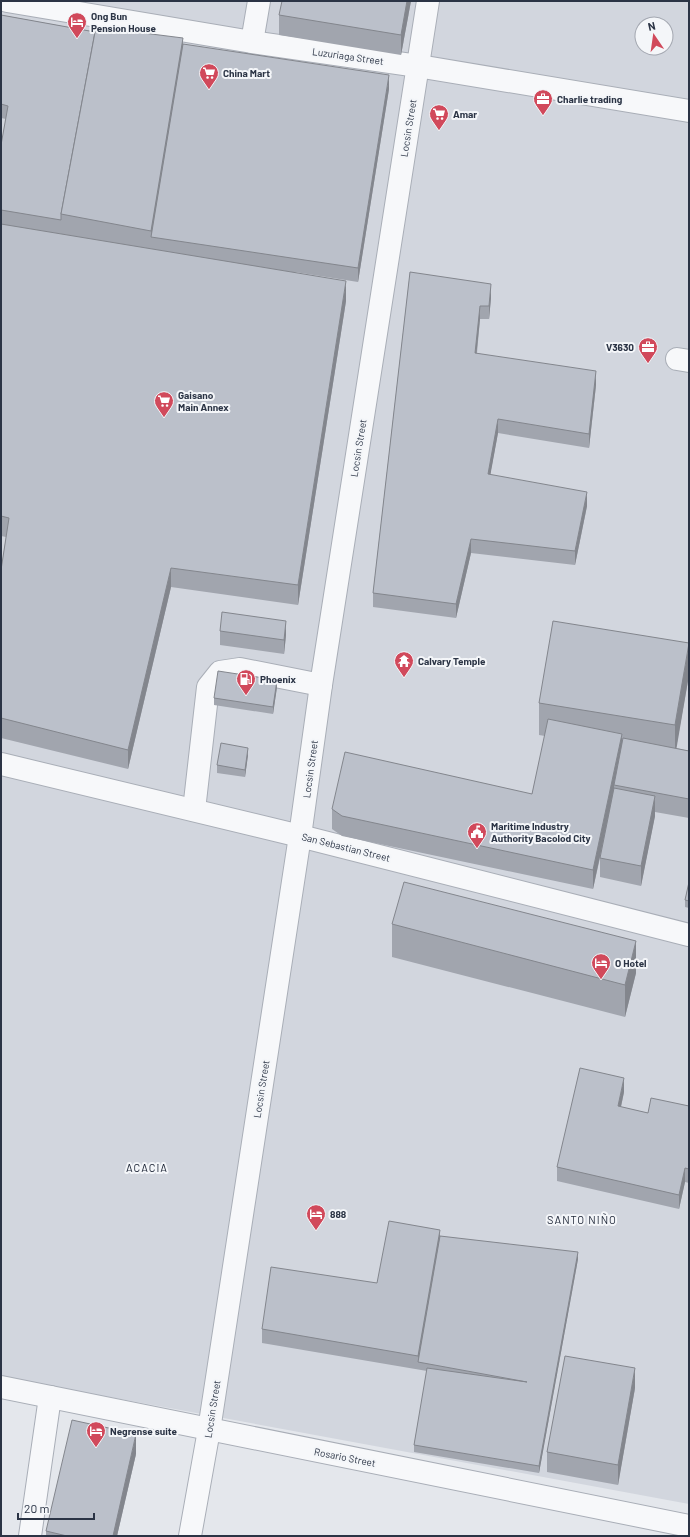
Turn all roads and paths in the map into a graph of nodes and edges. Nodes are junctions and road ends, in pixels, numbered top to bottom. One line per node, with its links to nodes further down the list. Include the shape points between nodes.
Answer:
1 (7, 1): 4 (street, Luzuriaga Street)
2 (259, 1): 4 (street)
3 (428, 1): 5 (street, Locsin Street)
4 (252, 42): 5 (street, Luzuriaga Street)
5 (418, 66): 6 (street, Luzuriaga Street); 7 (street, Locsin Street)
6 (689, 111)
7 (321, 685): 9 (street, via 240,669 220,672 208,687); 10 (street, Locsin Street)
8 (1, 764): 9 (street, San Sebastian Street)
9 (194, 810): 10 (street, San Sebastian Street)
10 (300, 836): 11 (street, San Sebastian Street); 14 (street, Locsin Street)
11 (689, 935)
12 (1, 1387): 13 (street, Rosario Street)
13 (50, 1396): 14 (street, Rosario Street); 16 (street)
14 (209, 1430): 15 (street, Rosario Street); 17 (street, Locsin Street)
15 (689, 1526)
16 (30, 1536)
17 (190, 1536)

